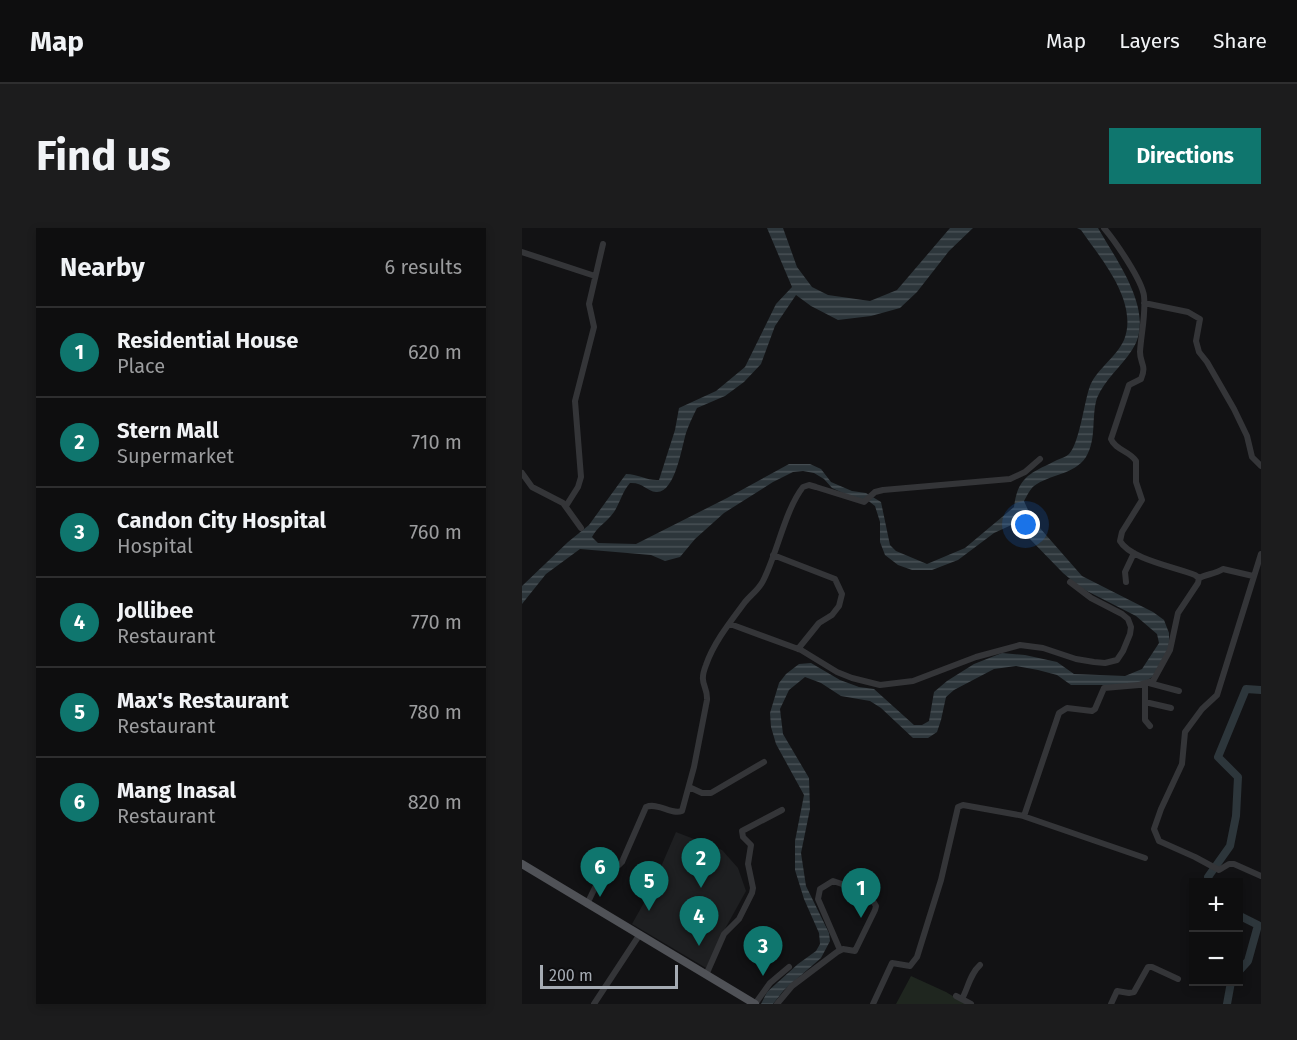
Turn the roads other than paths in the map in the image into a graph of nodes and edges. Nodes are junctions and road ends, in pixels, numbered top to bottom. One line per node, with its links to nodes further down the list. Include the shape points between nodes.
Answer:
1 (1104, 228): 5 (street, via 1140,284)
2 (603, 244): 4 (street)
3 (522, 252): 4 (street)
4 (595, 276): 9 (street, via 589,304 594,327 575,401 581,477)
5 (1144, 303): 7 (street, via 1188,312 1200,319 1196,341 1199,352 1234,409 1252,457); 11 (street, via 1140,354 1143,373 1141,379 1129,385 1111,440 1136,461 1136,482 1142,500 1120,541)
6 (1040, 459): 13 (street, via 1010,479 883,490 859,502 809,485 803,487)
7 (1261, 466)
8 (522, 473): 9 (street, via 532,487)
9 (566, 506): 10 (street)
10 (581, 528)
11 (1134, 553): 15 (street); 17 (street, via 1125,572)
12 (1261, 554): 14 (street)
13 (773, 555): 18 (street, via 761,584); 19 (street, via 835,579 840,589 842,600 836,611 819,623)
14 (1253, 576): 15 (street, via 1223,569); 31 (street, via 1217,695 1185,732 1182,764 1154,826 1159,841 1214,868 1222,870 1234,864)
15 (1199, 579): 20 (street, via 1178,613 1167,657 1157,676)
16 (1070, 582): 19 (street, via 1128,619 1130,634 1117,660 1094,662 1020,645 913,681 880,685 837,672)
17 (1126, 582)
18 (730, 624): 19 (street); 26 (street, via 703,672 707,700)
19 (798, 649)
20 (1147, 684): 21 (street); 22 (street); 28 (street, via 1104,688 1092,711 1062,711)
21 (1179, 691)
22 (1145, 702): 23 (street); 24 (street, via 1144,720)
23 (1171, 708)
24 (1150, 726)
25 (764, 762): 26 (street, via 711,793)
26 (689, 787): 32 (street, via 681,812 654,805 646,807 622,862 606,865)
27 (782, 810): 37 (street, via 742,831 751,845 748,864 752,893 739,919 724,934)
28 (1023, 816): 29 (street); 42 (street, via 958,807 917,957 910,966 892,963)
29 (1145, 858)
30 (522, 864): 32 (main road)
31 (1261, 876)
32 (587, 904): 33 (main road)
33 (640, 934): 37 (main road); 39 (street)
34 (840, 950): 34 (street, via 855,951 876,906 833,881 820,889 818,899); 41 (street, via 792,986)
35 (980, 965): 43 (street, via 959,998)
36 (789, 967): 40 (street, via 770,982)
37 (706, 975): 40 (main road)
38 (1178, 980): 44 (street, via 1148,967 1134,992 1117,992)
39 (594, 1004)
40 (755, 1004)
41 (777, 1004)
42 (873, 1004)
43 (971, 1004)
44 (1111, 1004)

